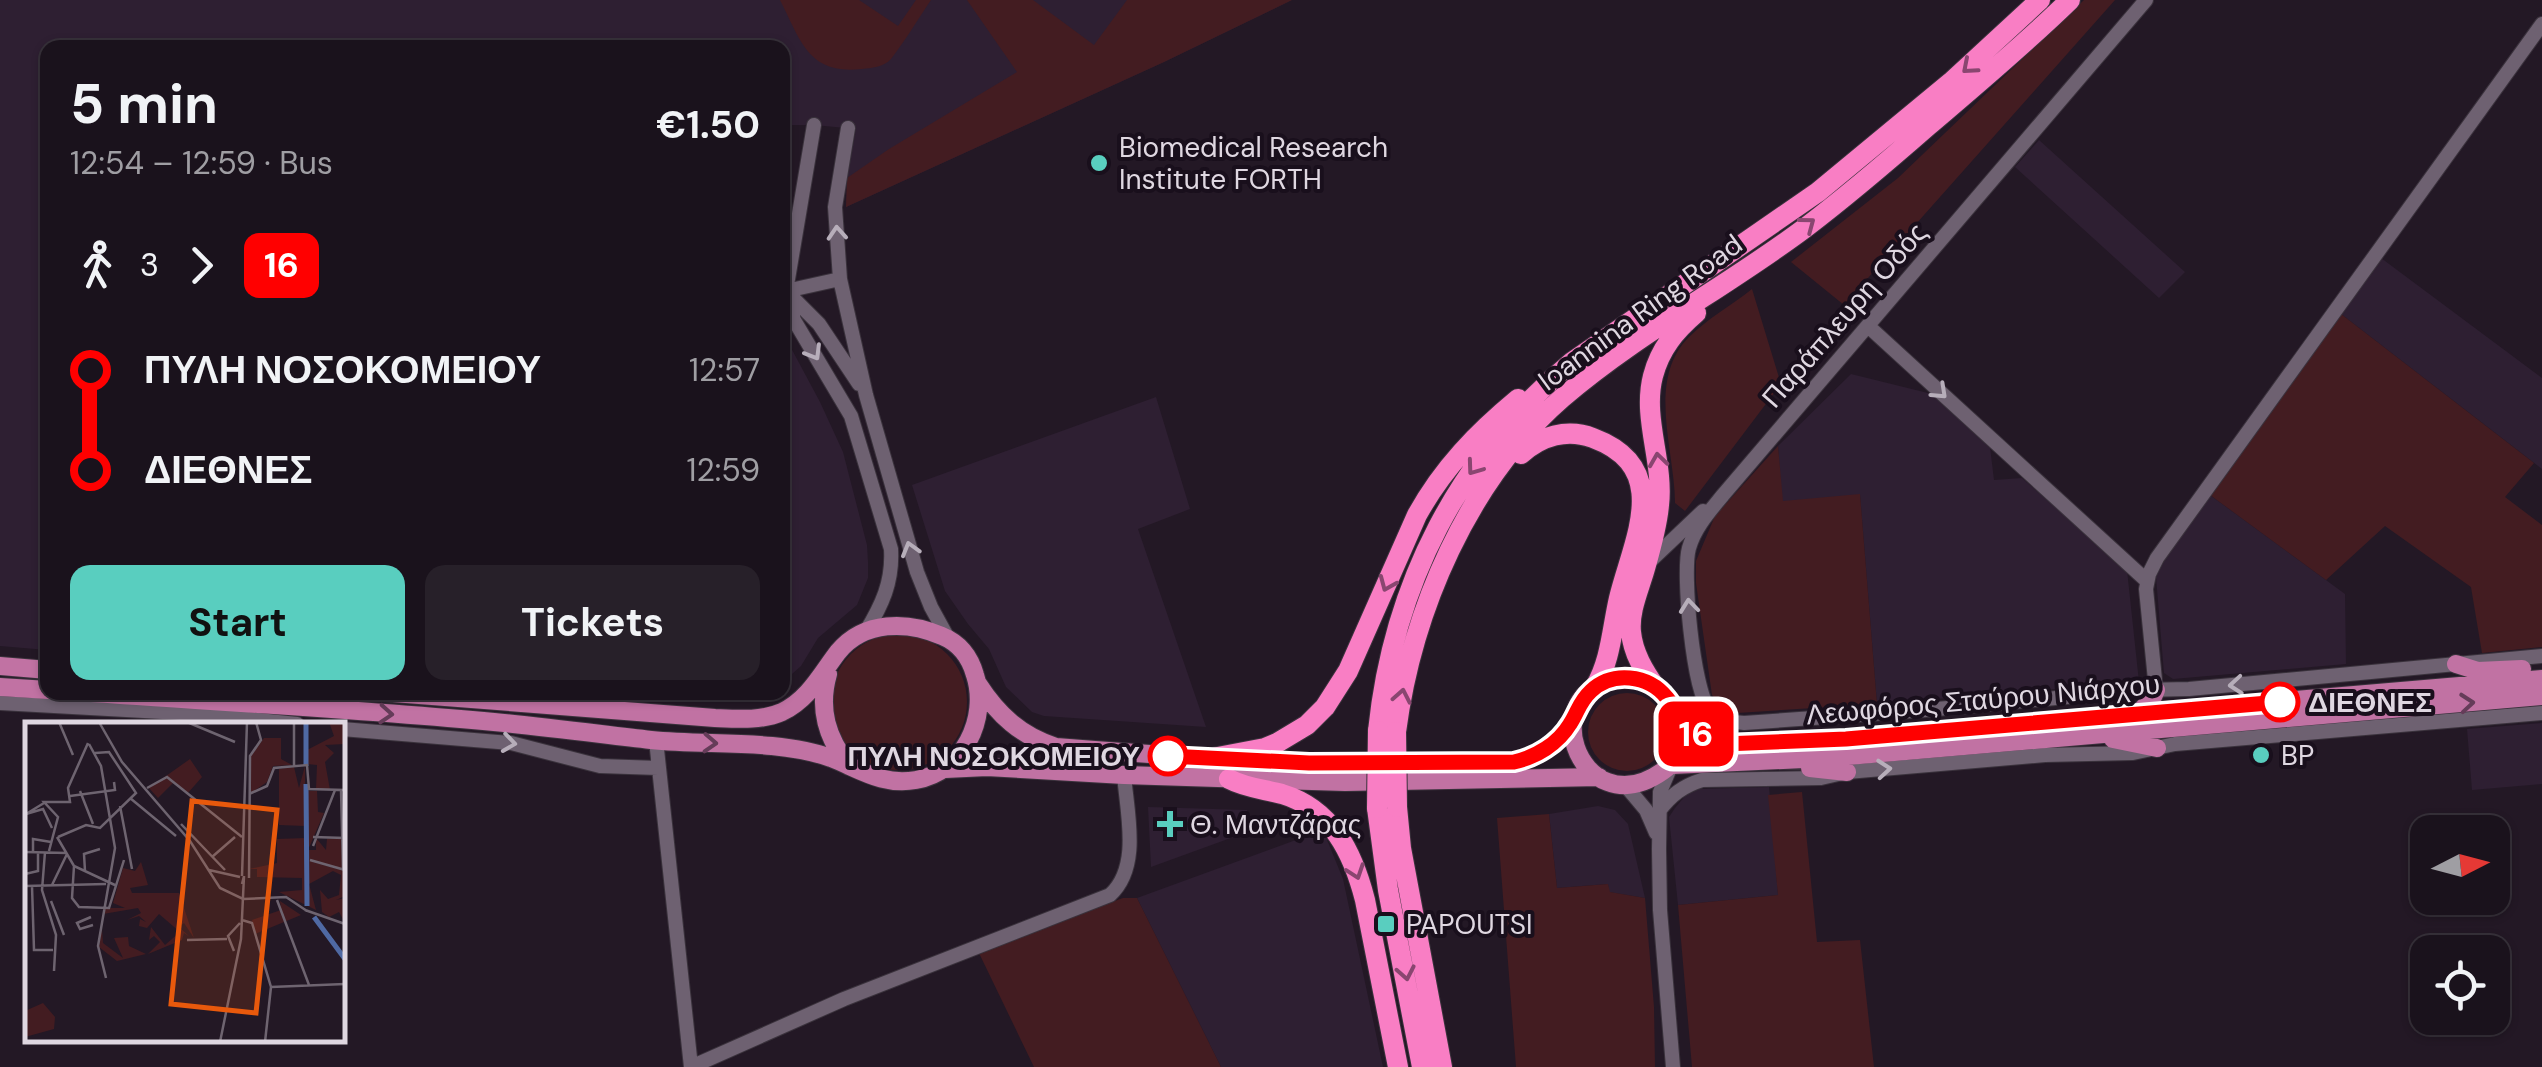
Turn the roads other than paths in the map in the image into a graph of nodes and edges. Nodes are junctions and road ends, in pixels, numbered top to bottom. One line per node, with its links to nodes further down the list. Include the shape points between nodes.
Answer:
1 (2040, 0): 14 (highway, Ioannina Ring Road, one-way to 14, via 1818,192)
2 (2070, 0): 9 (highway, Ioannina Ring Road, one-way to 2, via 1883,165)
3 (2146, 0): 13 (street, Παράπλευρη Οδός)
4 (2542, 24): 19 (street, via 2173,534)
5 (814, 125): 7 (street)
6 (848, 128): 8 (street, one-way to 6, via 835,207)
7 (790, 266)
8 (840, 279): 10 (street); 15 (street)
9 (1728, 279): 16 (highway, Ioannina Ring Road, via 1561,400); 18 (highway, one-way to 9, via 1660,495 1650,398 1654,370 1673,334)
10 (790, 289)
11 (790, 294): 15 (street, via 819,324)
12 (790, 305): 20 (street, one-way to 20, via 851,416 891,549 888,589)
13 (1868, 326): 17 (street, Παράπλευρη Οδός); 19 (street, one-way to 19)
14 (1554, 377): 45 (highway, Ioannina Ring Road, one-way to 45, via 1472,470 1432,538 1396,630 1382,694); 49 (highway, one-way to 49, via 1478,433 1431,491 1326,708 1277,743)
15 (866, 395): 21 (street, one-way to 15, via 916,572)
16 (1493, 477): 30 (highway, via 1531,445 1563,434 1604,442 1636,474 1640,525); 45 (highway, Ioannina Ring Road, one-way to 16, via 1431,596)
17 (1716, 504): 18 (street); 34 (street, Παράπλευρη Οδός, one-way to 17, via 1730,722 1709,709 1698,682 1688,590 1695,534)
18 (1646, 565): 32 (highway, via 1632,633)
19 (2147, 581): 34 (street)
20 (865, 633): 21 (main road, via 898,625); 23 (main road)
21 (948, 638): 29 (main road, via 968,658)
22 (2542, 656): 24 (street)
23 (832, 662): 37 (main road, via 807,695 759,718); 52 (main road, via 824,718)
24 (2456, 664): 26 (main road, via 2478,671); 34 (street, one-way to 34)
25 (0, 666): 27 (main road)
26 (2542, 668)
27 (40, 669)
28 (2542, 679): 40 (main road, Λεωφόρος Σταύρου Νιάρχου)
29 (978, 684): 49 (main road, via 1025,734 1056,747); 54 (main road, via 970,738)
30 (1595, 687): 32 (main road, via 1632,678); 43 (main road)
31 (0, 688): 33 (main road)
32 (1656, 688): 41 (main road)
33 (40, 690)
34 (2156, 690): 40 (main road)
35 (2542, 696): 46 (main road, Λεωφόρος Σταύρου Νιάρχου, one-way to 35)
36 (190, 700): 47 (main road, one-way to 47)
37 (482, 700)
38 (0, 703): 42 (street)
39 (2542, 713): 48 (street)
40 (2138, 714): 41 (main road, Λεωφόρος Σταύρου Νιάρχου, via 1735,744 1699,736)
41 (1677, 716): 51 (main road, via 1680,742)
42 (277, 722)
43 (1571, 723): 49 (main road, via 1547,748 1514,762); 57 (main road, via 1581,760)
44 (345, 729): 53 (street, one-way to 53, via 511,742 600,766)
45 (1387, 732): 60 (highway, Ioannina Ring Road, bridge)
46 (2098, 734): 48 (main road); 50 (main road, Λεωφόρος Σταύρου Νιάρχου)
47 (656, 740): 52 (main road, one-way to 52, via 792,748); 53 (street)
48 (2156, 748): 55 (street, one-way to 48)
49 (1207, 759)
50 (1792, 760): 51 (main road, Λεωφόρος Σταύρου Νιάρχου); 55 (main road)
51 (1672, 765): 59 (main road); 61 (street)
52 (849, 766): 54 (main road, via 896,782)
53 (658, 768): 63 (street)
54 (944, 769): 56 (main road)
55 (1848, 772): 61 (street, via 1702,780 1671,796)
56 (1124, 775): 58 (main road); 63 (street, via 1128,860 1110,895 859,992)
57 (1599, 777): 58 (main road); 59 (main road)
58 (1229, 779): 64 (highway, one-way to 64, via 1302,802 1342,839 1362,889)
59 (1625, 785): 62 (street, via 1652,820)
60 (1387, 808): 65 (highway, Ioannina Ring Road, one-way to 65, via 1388,890); 66 (highway, Ioannina Ring Road, via 1401,848)
61 (1659, 811): 62 (street)
62 (1658, 848): 67 (street)
63 (692, 1067)
64 (1398, 1067)
65 (1422, 1067)
66 (1442, 1067)
67 (1673, 1067)

